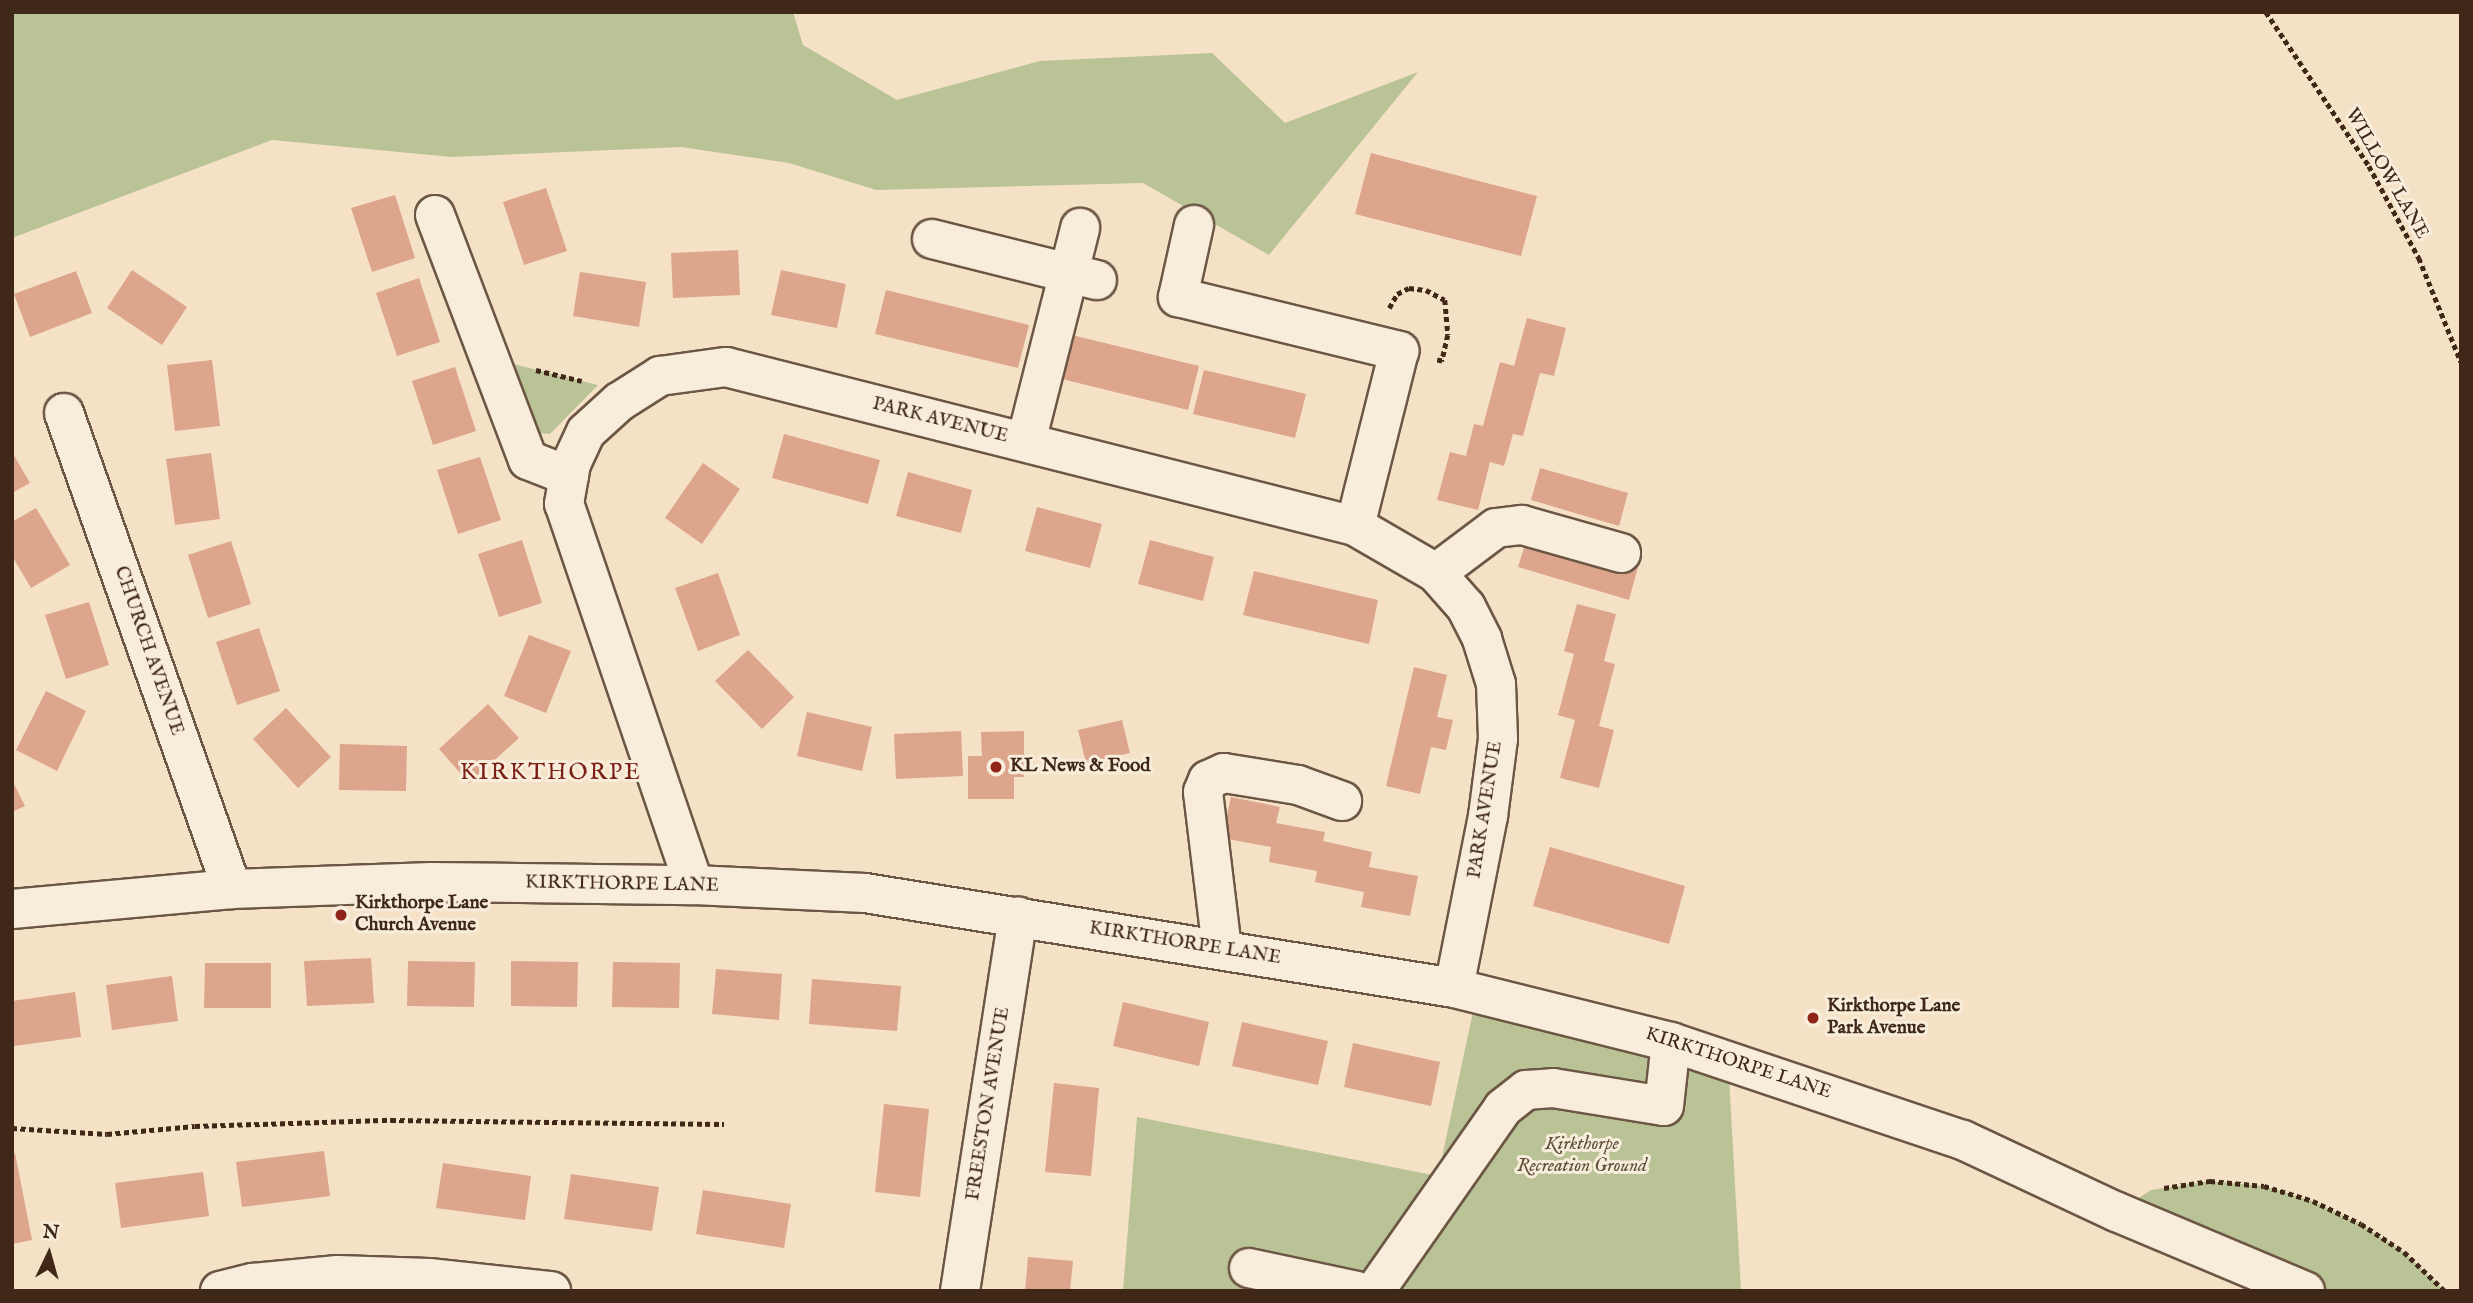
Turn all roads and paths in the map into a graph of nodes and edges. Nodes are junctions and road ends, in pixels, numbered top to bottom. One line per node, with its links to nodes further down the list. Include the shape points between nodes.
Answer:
1 (2266, 12): 8 (path, WILLOW LANE, via 2369,166 2419,258)
2 (435, 215): 7 (street)
3 (1194, 225): 13 (street, via 1178,297 1399,351)
4 (1080, 228): 6 (street)
5 (932, 239): 6 (street)
6 (1083, 276): 11 (street)
7 (491, 362): 9 (path); 12 (street, via 528,460)
8 (2461, 362)
9 (632, 393): 11 (street, PARK AVENUE, via 660,376 726,367); 12 (street, PARK AVENUE, via 586,432)
10 (64, 413): 18 (street, CHURCH AVENUE)
11 (1026, 442): 13 (street, PARK AVENUE)
12 (569, 476): 17 (street, PARK AVENUE, via 564,504)
13 (1355, 526): 15 (street, PARK AVENUE)
14 (1620, 552): 15 (street, via 1522,525 1496,528)
15 (1436, 573): 22 (street, PARK AVENUE, via 1466,607 1496,684 1488,816)
16 (1342, 801): 21 (street, via 1298,785 1237,775 1224,773 1208,780 1203,792)
17 (694, 885): 18 (street, KIRKTHORPE LANE, via 432,882); 20 (street, KIRKTHORPE LANE, via 865,893)
18 (232, 889): 19 (street, KIRKTHORPE LANE)
19 (12, 909)
20 (1018, 916): 21 (street, KIRKTHORPE LANE); 30 (street, FREESTON AVENUE)
21 (1222, 950): 22 (street, KIRKTHORPE LANE)
22 (1454, 988): 23 (street, KIRKTHORPE LANE)
23 (1671, 1042): 26 (street, KIRKTHORPE LANE, via 1963,1140); 32 (street, via 1664,1106 1553,1088 1526,1090 1503,1108)
24 (724, 1124): 25 (path, via 391,1120 195,1126 107,1135)
25 (12, 1128)
26 (2117, 1212): 33 (street, KIRKTHORPE LANE); 34 (path, via 2151,1190 2210,1181 2264,1186 2313,1201 2361,1224 2404,1252)
27 (1249, 1268): 31 (street)
28 (219, 1291): 29 (street, via 338,1275 429,1278)
29 (551, 1291)
30 (960, 1291)
31 (1357, 1291)
32 (1375, 1291)
33 (2305, 1291)
34 (2445, 1291)

